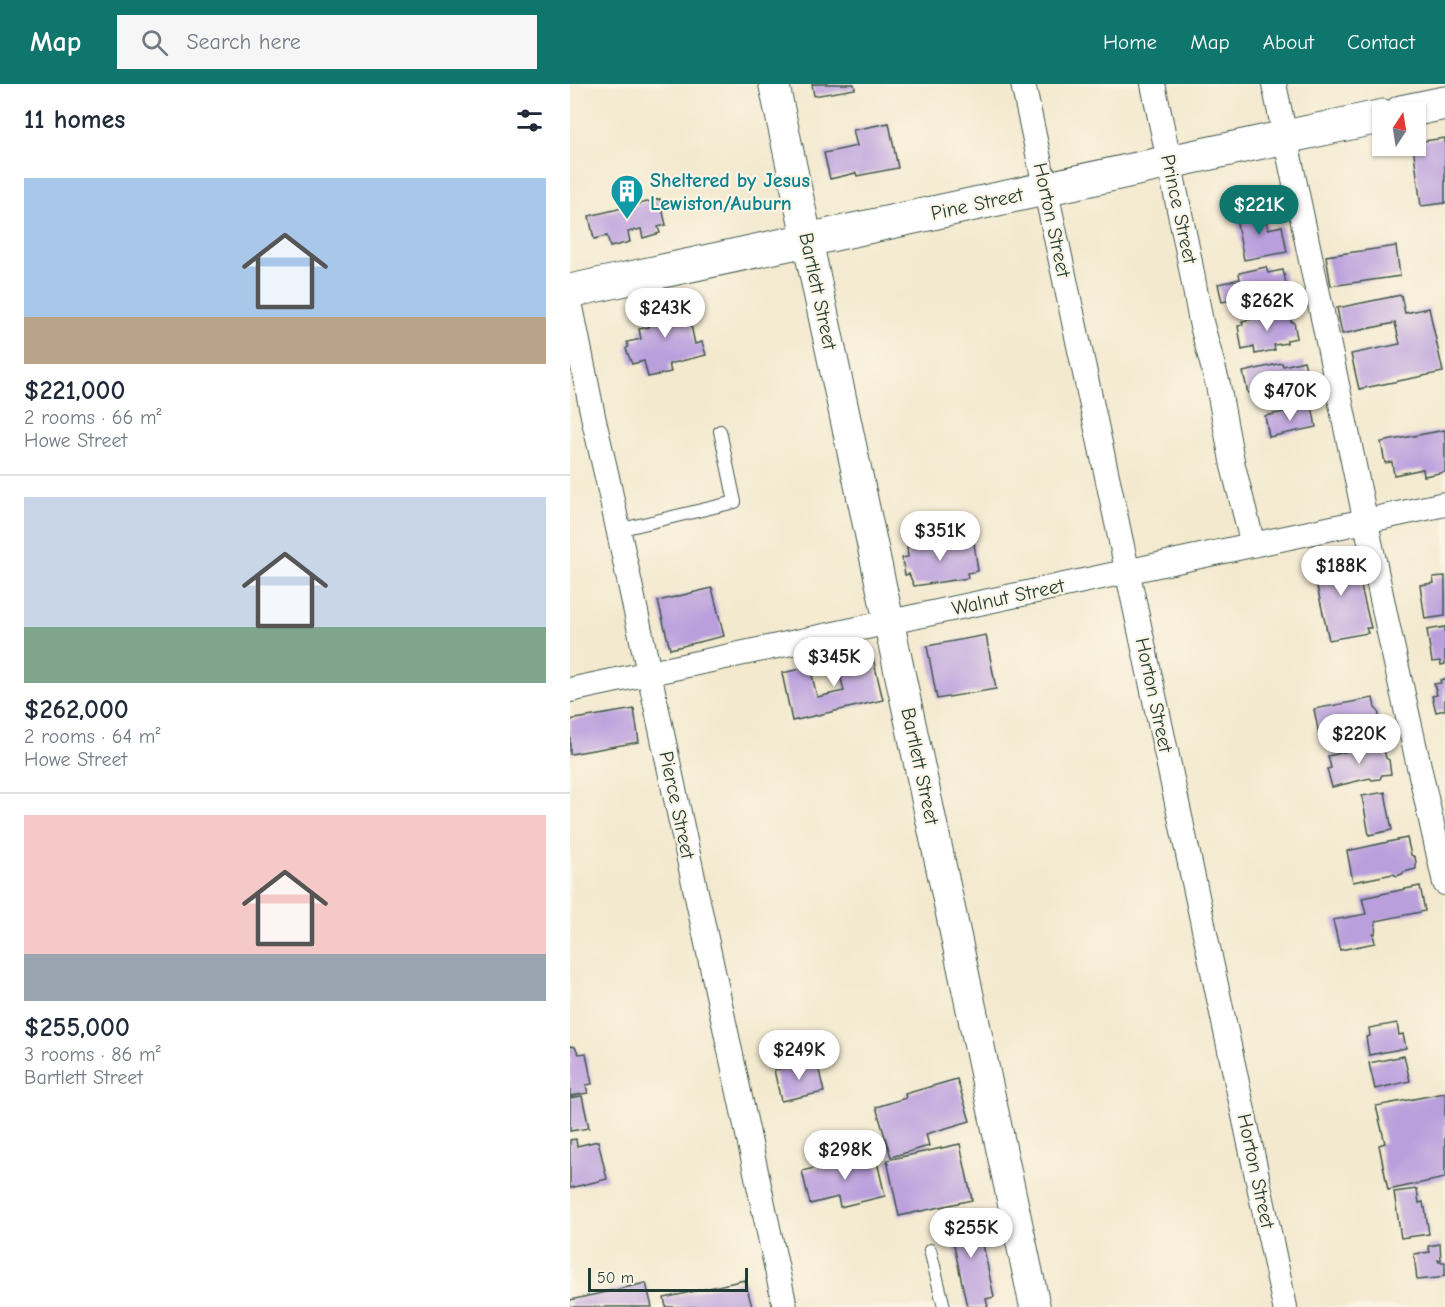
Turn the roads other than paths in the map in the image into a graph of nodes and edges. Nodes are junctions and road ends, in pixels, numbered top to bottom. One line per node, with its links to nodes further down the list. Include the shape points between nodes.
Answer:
1 (774, 84): 11 (street, Bartlett Street)
2 (1023, 84): 10 (street, Horton Street)
3 (1154, 84): 9 (street, Prince Street)
4 (1274, 84): 8 (street)
5 (1445, 103): 6 (main road)
6 (1426, 107)
7 (1372, 118): 8 (main road, Pine Street)
8 (1286, 137): 9 (main road, Pine Street); 16 (street)
9 (1169, 162): 10 (main road, Pine Street); 18 (street, Prince Street, via 1201,322)
10 (1045, 189): 11 (main road, Pine Street); 19 (street, Horton Street)
11 (807, 240): 12 (main road, Pine Street); 20 (street, Bartlett Street)
12 (570, 291)
13 (570, 302): 17 (street, Pierce Street)
14 (720, 431): 17 (lane, via 735,502)
15 (1445, 504): 16 (street, Walnut Street)
16 (1366, 521): 18 (street, Walnut Street); 23 (street)
17 (618, 530): 21 (street, Pierce Street)
18 (1253, 545): 19 (street, Walnut Street)
19 (1127, 572): 20 (street, Walnut Street); 28 (street, Horton Street)
20 (889, 622): 21 (street, Walnut Street); 27 (street, Bartlett Street)
21 (649, 673): 22 (street, Walnut Street); 25 (street, Pierce Street)
22 (570, 690)
23 (1445, 883)
24 (930, 1250): 26 (lane)
25 (785, 1307)
26 (944, 1307)
27 (1035, 1307)
28 (1285, 1307)

